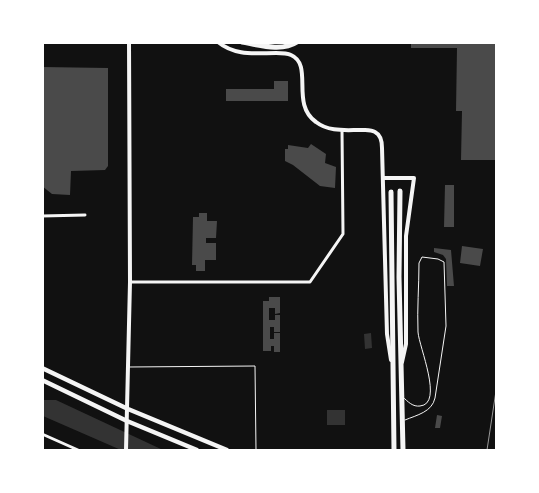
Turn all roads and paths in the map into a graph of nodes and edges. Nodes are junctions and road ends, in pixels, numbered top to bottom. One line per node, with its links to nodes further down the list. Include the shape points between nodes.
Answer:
1 (130, 42): 13 (street)
2 (218, 42): 7 (street, via 234,52 291,54 302,70 303,104 309,116 319,125)
3 (242, 42): 6 (main road)
4 (283, 42): 6 (main road)
5 (298, 42): 6 (main road, via 287,47)
6 (275, 47)
7 (342, 130): 8 (street, via 372,130 378,134); 13 (street, via 343,234 310,282)
8 (383, 178): 16 (street, via 387,334); 17 (street, via 414,178 406,231 406,344)
9 (400, 191): 17 (main road)
10 (391, 192): 16 (main road)
11 (85, 214): 12 (street)
12 (42, 216)
13 (130, 282): 14 (street)
14 (128, 366): 20 (street); 28 (lane, via 255,366)
15 (42, 368): 20 (main road)
16 (393, 369): 29 (main road)
17 (401, 369): 19 (main road)
18 (42, 380): 21 (main road)
19 (402, 396): 22 (main road); 22 (lane, via 410,404 420,406 430,397 430,381 419,338 419,259 438,259 444,262 446,326 435,398 431,407)
20 (128, 409): 21 (street); 27 (main road)
21 (127, 420): 25 (street); 26 (main road)
22 (402, 421): 30 (main road)
23 (42, 434): 24 (street)
24 (78, 450)
25 (126, 450)
26 (198, 450)
27 (227, 450)
28 (256, 450)
29 (394, 450)
30 (403, 450)

